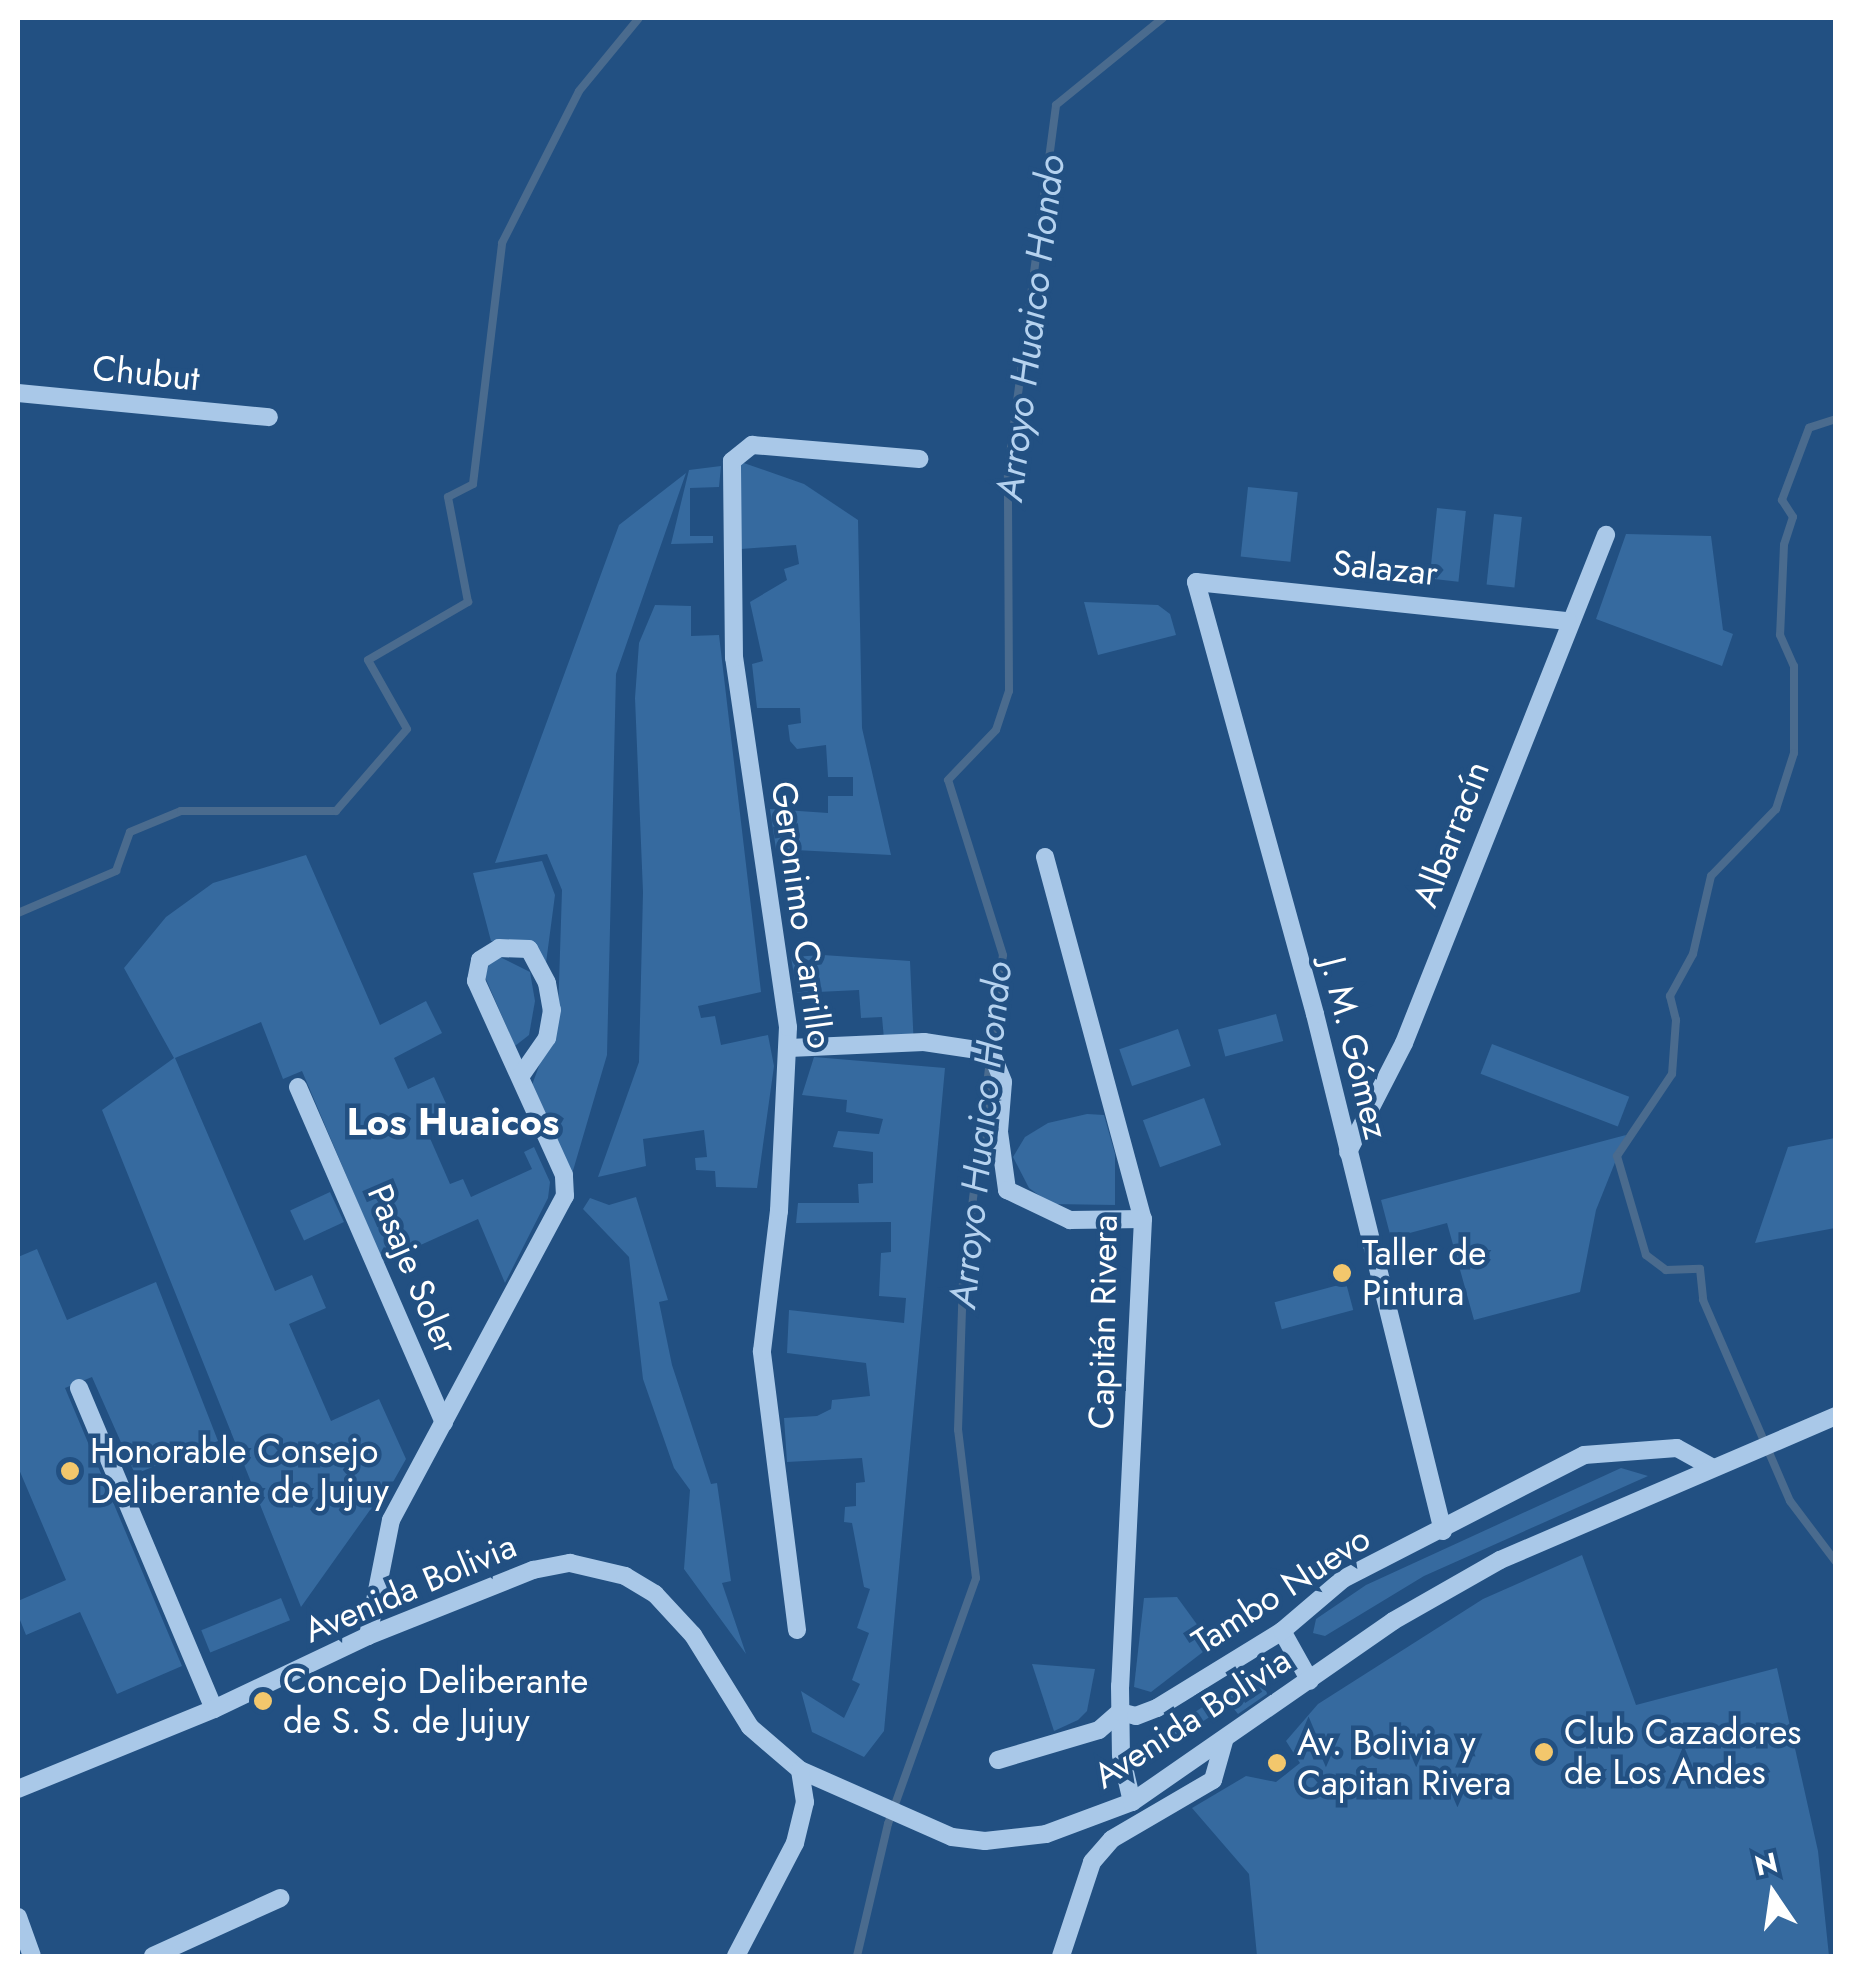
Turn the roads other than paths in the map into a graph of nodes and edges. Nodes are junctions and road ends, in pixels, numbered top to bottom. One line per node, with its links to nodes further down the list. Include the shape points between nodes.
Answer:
1 (18, 393): 2 (street, Chubut)
2 (268, 418)
3 (919, 459): 8 (street, Geronimo Carrillo, via 752,445 732,461 734,658)
4 (1606, 535): 6 (street, Albarracín)
5 (1196, 582): 6 (street, Salazar); 11 (street, J. M. Gómez)
6 (1568, 621): 11 (street, Albarracín, via 1404,1043)
7 (1046, 857): 12 (street, Capitán Rivera)
8 (789, 1048): 12 (street, via 924,1042 991,1052 1002,1082 998,1132 1008,1190 1070,1220); 18 (street, Geronimo Carrillo, via 762,1351)
9 (520, 1077): 9 (street, via 476,980 480,960 499,948 529,949 547,983 547,1038); 15 (street, via 564,1176 564,1196)
10 (298, 1086): 15 (street, Pasaje Soler)
11 (1348, 1152): 17 (street, J. M. Gómez)
12 (1143, 1219): 23 (street, Capitán Rivera)
13 (79, 1388): 22 (street)
14 (1836, 1416): 16 (street, Avenida Bolivia)
15 (444, 1423): 20 (street, via 392,1520)
16 (1711, 1467): 17 (street, Tambo Nuevo, via 1677,1448 1584,1455); 21 (street, Avenida Bolivia, via 1473,1574)
17 (1443, 1531): 19 (street, Tambo Nuevo, via 1343,1579)
18 (798, 1630)
19 (1282, 1630): 21 (street); 23 (street, Tambo Nuevo, via 1158,1708 1136,1716)
20 (368, 1636): 22 (street, Avenida Bolivia); 26 (street, Avenida Bolivia, via 544,1568 605,1569 666,1604 750,1727)
21 (1310, 1681): 24 (street, Avenida Bolivia)
22 (214, 1709): 27 (street, Avenida Bolivia)
23 (1120, 1712): 25 (street, Tambo Nuevo, via 1099,1730); 28 (street, Capitán Rivera, via 1120,1755)
24 (1224, 1741): 28 (street, Avenida Bolivia); 34 (street, via 1213,1780 1112,1839 1092,1862)
25 (998, 1760)
26 (800, 1770): 28 (street, Avenida Bolivia, via 952,1836 986,1842 1046,1834); 33 (street, via 805,1802 795,1843)
27 (18, 1788)
28 (1132, 1802)
29 (280, 1898): 32 (street)
30 (18, 1917): 31 (street)
31 (32, 1956)
32 (152, 1956)
33 (736, 1956)
34 (1061, 1956)

